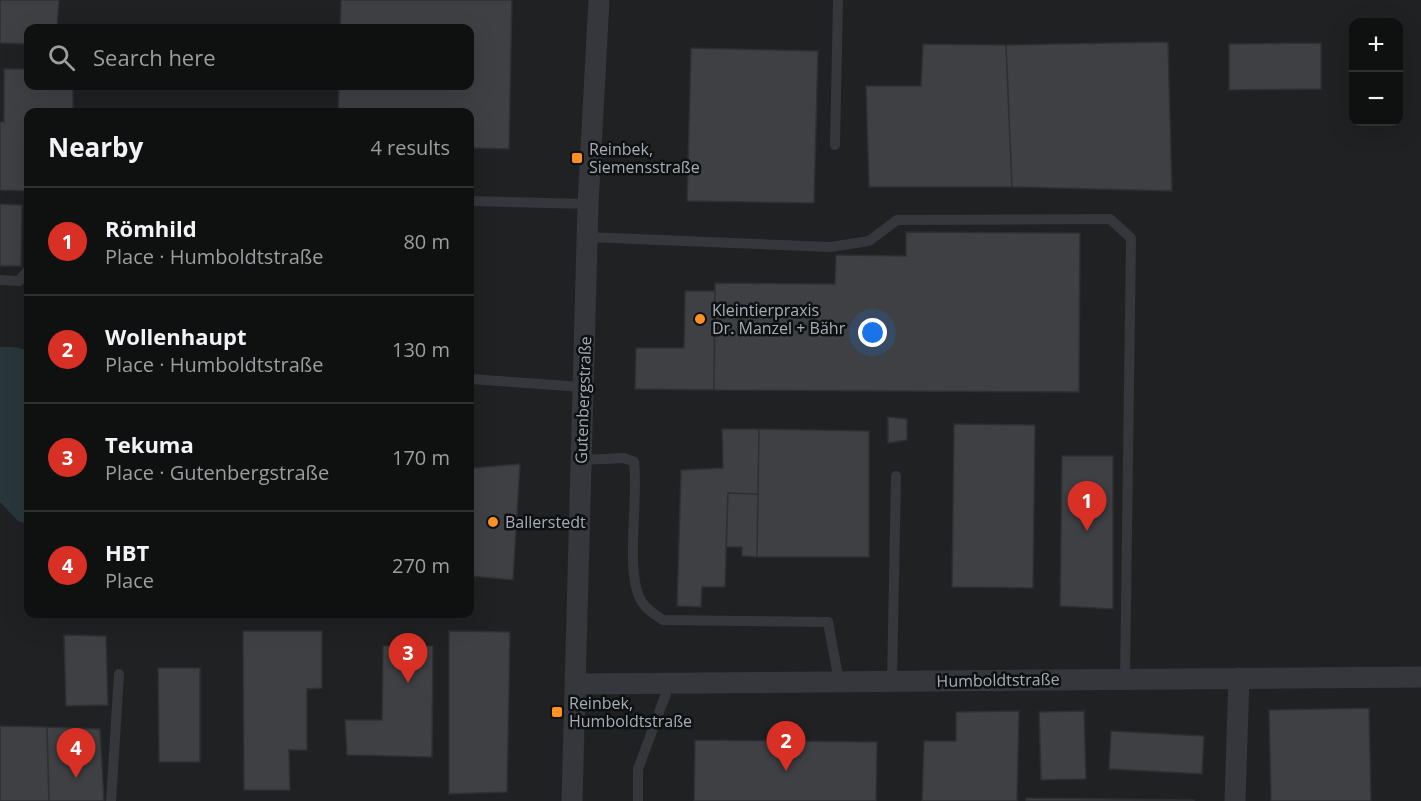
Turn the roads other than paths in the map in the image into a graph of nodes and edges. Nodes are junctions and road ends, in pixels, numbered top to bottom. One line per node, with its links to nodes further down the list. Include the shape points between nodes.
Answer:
1 (599, 0): 5 (street, Gutenbergstraße)
2 (838, 0): 3 (lane)
3 (835, 145)
4 (474, 201): 5 (lane)
5 (588, 204): 6 (street, Gutenbergstraße)
6 (587, 237): 10 (street, Gutenbergstraße); 16 (lane, via 830,247 869,241 897,220 1110,219 1131,238)
7 (24, 275): 8 (lane, via 19,281)
8 (0, 280)
9 (474, 379): 10 (lane)
10 (583, 387): 11 (street, Gutenbergstraße)
11 (581, 460): 17 (lane, via 624,458 634,462 633,568 640,600 648,611 663,620 828,622); 20 (street, Gutenbergstraße)
12 (896, 476): 18 (lane)
13 (119, 674): 21 (lane)
14 (1421, 677): 15 (street, Humboldtstraße)
15 (1239, 678): 16 (street, Humboldtstraße); 24 (street)
16 (1125, 679): 18 (street, Humboldtstraße)
17 (839, 681): 18 (street, Humboldtstraße); 19 (street, Humboldtstraße)
18 (892, 681)
19 (670, 683): 20 (street, Humboldtstraße); 23 (lane, via 638,769)
20 (575, 684): 22 (street, Gutenbergstraße)
21 (111, 801)
22 (572, 801)
23 (638, 801)
24 (1235, 801)

